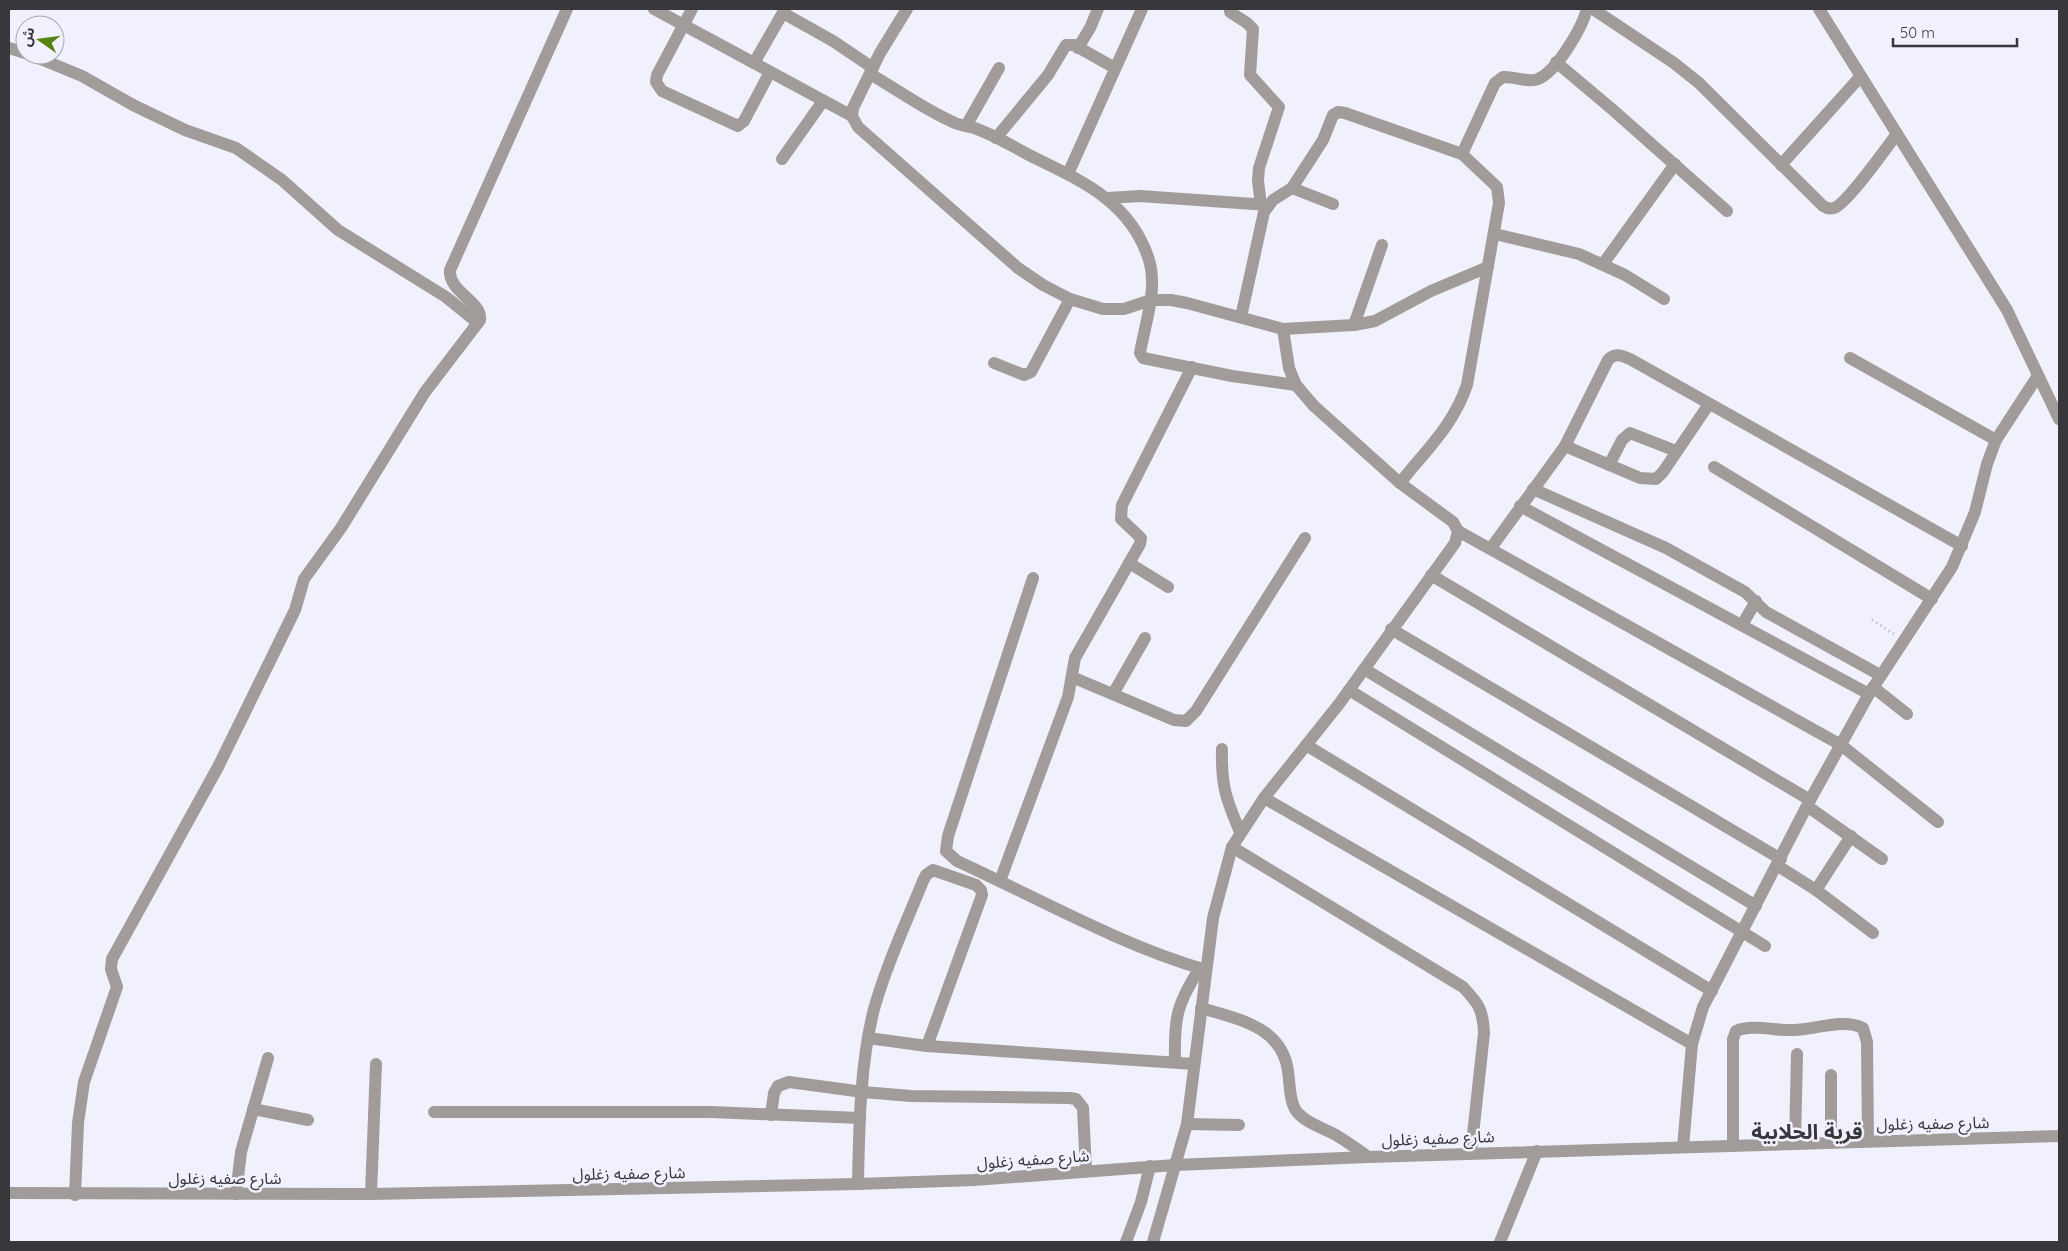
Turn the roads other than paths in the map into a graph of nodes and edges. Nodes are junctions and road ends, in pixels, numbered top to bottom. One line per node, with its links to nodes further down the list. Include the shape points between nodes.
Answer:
1 (567, 9): 45 (street, via 450,270 451,281 479,312 481,318)
2 (654, 9): 12 (street)
3 (692, 9): 12 (street)
4 (907, 9): 19 (street)
5 (1098, 9): 13 (street)
6 (1142, 9): 18 (street)
7 (1230, 9): 35 (street, via 1253,29 1250,75 1279,107 1259,168 1258,181)
8 (1587, 9): 14 (street, via 1572,40)
9 (1593, 9): 30 (street, via 1674,63)
10 (1819, 9): 21 (street)
11 (784, 11): 15 (street); 19 (street, via 833,41)
12 (683, 26): 15 (street); 20 (street, via 657,75 658,87 666,94 738,126 744,121)
13 (1078, 48): 18 (street); 26 (street, via 1069,45 1064,48 1048,75)
14 (1556, 62): 27 (street, via 1539,79 1503,76 1496,83); 29 (street)
15 (754, 63): 20 (street)
16 (55, 65): 45 (street, via 185,130 236,148 282,180 338,230 438,292)
17 (999, 68): 24 (street)
18 (1115, 68): 31 (street)
19 (871, 71): 23 (street); 24 (street)
20 (770, 72): 22 (street)
21 (1860, 77): 25 (street); 30 (street)
22 (823, 101): 23 (street); 28 (street)
23 (852, 116): 41 (street, via 858,127 990,244 1043,285)
24 (966, 126): 26 (street)
25 (1897, 134): 30 (street, via 1835,208 1823,206); 51 (street, via 2007,310)
26 (996, 138): 31 (street)
27 (1462, 154): 32 (street, via 1338,112 1333,115 1323,140); 37 (street, via 1497,188 1499,204)
28 (782, 159)
29 (1675, 164): 36 (street); 39 (street)
30 (1781, 165)
31 (1068, 174): 33 (street)
32 (1292, 188): 34 (street); 35 (street)
33 (1108, 198): 35 (street, via 1140,196); 43 (street, via 1131,222 1143,245 1152,276)
34 (1332, 204)
35 (1264, 205): 44 (street)
36 (1727, 211)
37 (1495, 234): 39 (street, via 1579,254); 40 (street)
38 (1382, 245): 46 (street)
39 (1603, 264): 42 (street)
40 (1488, 267): 46 (street, via 1431,291 1375,321); 60 (street, via 1467,386 1460,406 1448,426)
41 (1070, 299): 43 (street, via 1116,310); 49 (street, via 1031,372 1024,375)
42 (1664, 299)
43 (1151, 300): 44 (street, via 1187,303); 50 (street, via 1141,356)
44 (1241, 318): 47 (street)
45 (478, 323): 136 (street, via 425,392 340,528 304,578 295,610 218,767 112,959 111,969 117,987 84,1082 78,1123)
46 (1354, 325): 47 (street)
47 (1283, 330): 52 (street, via 1289,368)
48 (1850, 358): 55 (street)
49 (994, 363)
50 (1192, 367): 52 (street); 67 (street, via 1122,505 1121,519 1141,541)
51 (2037, 377): 54 (street); 55 (street)
52 (1296, 385): 60 (street, via 1314,406)
53 (1709, 404): 56 (street, via 1630,359 1612,356); 57 (street); 65 (street)
54 (2059, 420)
55 (1996, 440): 65 (street)
56 (1565, 446): 58 (street); 61 (street)
57 (1676, 451): 58 (street, via 1656,479 1640,478); 58 (street, via 1630,433 1622,440)
58 (1609, 465)
59 (1714, 467): 71 (street)
60 (1400, 483): 63 (street, via 1453,522)
61 (1533, 489): 62 (street); 72 (street, via 1666,548)
62 (1520, 506): 66 (street); 73 (street)
63 (1458, 531): 66 (street); 68 (street, via 1455,543)
64 (1305, 538): 81 (street, via 1191,718 1174,720)
65 (1962, 546): 71 (street)
66 (1491, 548): 84 (street)
67 (1128, 563): 70 (street); 78 (street, via 1075,658)
68 (1431, 575): 74 (street); 87 (street)
69 (1033, 578): 94 (street, via 946,844 946,852 951,858)
70 (1168, 587)
71 (1932, 599): 77 (street)
72 (1756, 601): 73 (street); 77 (street, via 1766,612)
73 (1742, 625): 80 (street)
74 (1392, 629): 76 (street); 93 (street)
75 (1145, 638): 81 (street)
76 (1364, 669): 79 (street); 96 (street)
77 (1880, 675): 80 (street)
78 (1072, 677): 81 (street); 94 (street, via 1068,697)
79 (1349, 690): 83 (street); 97 (street)
80 (1871, 691): 82 (street); 84 (street)
81 (1112, 694)
82 (1907, 714)
83 (1306, 745): 86 (street); 101 (street)
84 (1841, 745): 87 (street); 88 (street)
85 (1222, 749): 89 (street, via 1224,790)
86 (1264, 798): 89 (street); 104 (street)
87 (1808, 803): 90 (street); 93 (street)
88 (1938, 822)
89 (1240, 832): 91 (street)
90 (1851, 836): 92 (street); 95 (street)
91 (1232, 847): 100 (street); 127 (street, via 1463,987 1476,1000 1483,1013 1484,1033)
92 (1882, 859)
93 (1779, 862): 95 (street); 96 (street)
94 (1000, 881): 100 (street, via 1150,950)
95 (1816, 890): 98 (street)
96 (1756, 906): 97 (street)
97 (1744, 931): 99 (street); 101 (street)
98 (1873, 934)
99 (1765, 946)
100 (1203, 969): 102 (street); 108 (street, via 1187,988 1177,1011)
101 (1712, 991): 104 (street, via 1698,1020)
102 (1201, 1008): 110 (street); 128 (street, via 1246,1022 1273,1038 1282,1050 1296,1110 1305,1119)
103 (868, 1038): 105 (street); 105 (street, via 881,988 923,881 929,872 937,871 976,885 982,895); 112 (street)
104 (1692, 1044): 125 (street)
105 (927, 1046): 108 (street)
106 (1797, 1054): 123 (street)
107 (268, 1058): 113 (street)
108 (1175, 1062): 110 (street)
109 (376, 1064): 135 (street)
110 (1194, 1064): 118 (street)
111 (1831, 1075): 122 (street)
112 (863, 1092): 115 (street, via 782,1083 774,1093); 116 (street); 131 (street, via 1076,1099 1083,1108)
113 (253, 1109): 117 (street); 134 (street, via 241,1152)
114 (434, 1112): 115 (street)
115 (771, 1115): 116 (street)
116 (860, 1118): 132 (street)
117 (308, 1120)
118 (1186, 1124): 119 (street); 129 (street)
119 (1239, 1125)
120 (2059, 1136): 121 (street, شارع صفيه زغلول)
121 (1868, 1141): 122 (street, شارع صفيه زغلول); 124 (street, via 1867,1042 1863,1028 1851,1025 1736,1030 1733,1039)
122 (1831, 1142): 123 (street, شارع صفيه زغلول)
123 (1795, 1143): 124 (street, شارع صفيه زغلول)
124 (1733, 1145): 125 (street, شارع صفيه زغلول)
125 (1683, 1147): 126 (street, شارع صفيه زغلول)
126 (1537, 1151): 127 (street, شارع صفيه زغلول); 139 (street)
127 (1471, 1154): 128 (street, شارع صفيه زغلول)
128 (1368, 1157): 129 (street, شارع صفيه زغلول)
129 (1175, 1165): 130 (street, شارع صفيه زغلول); 138 (street)
130 (1150, 1166): 131 (street, شارع صفيه زغلول); 137 (street)
131 (1086, 1171): 132 (street, شارع صفيه زغلول, via 974,1180)
132 (858, 1184): 135 (street, شارع صفيه زغلول)
133 (9, 1193): 136 (street, شارع صفيه زغلول)
134 (236, 1194): 135 (street, شارع صفيه زغلول); 136 (street, شارع صفيه زغلول)
135 (371, 1194)
136 (75, 1195)
137 (1126, 1242)
138 (1153, 1242)
139 (1500, 1242)

